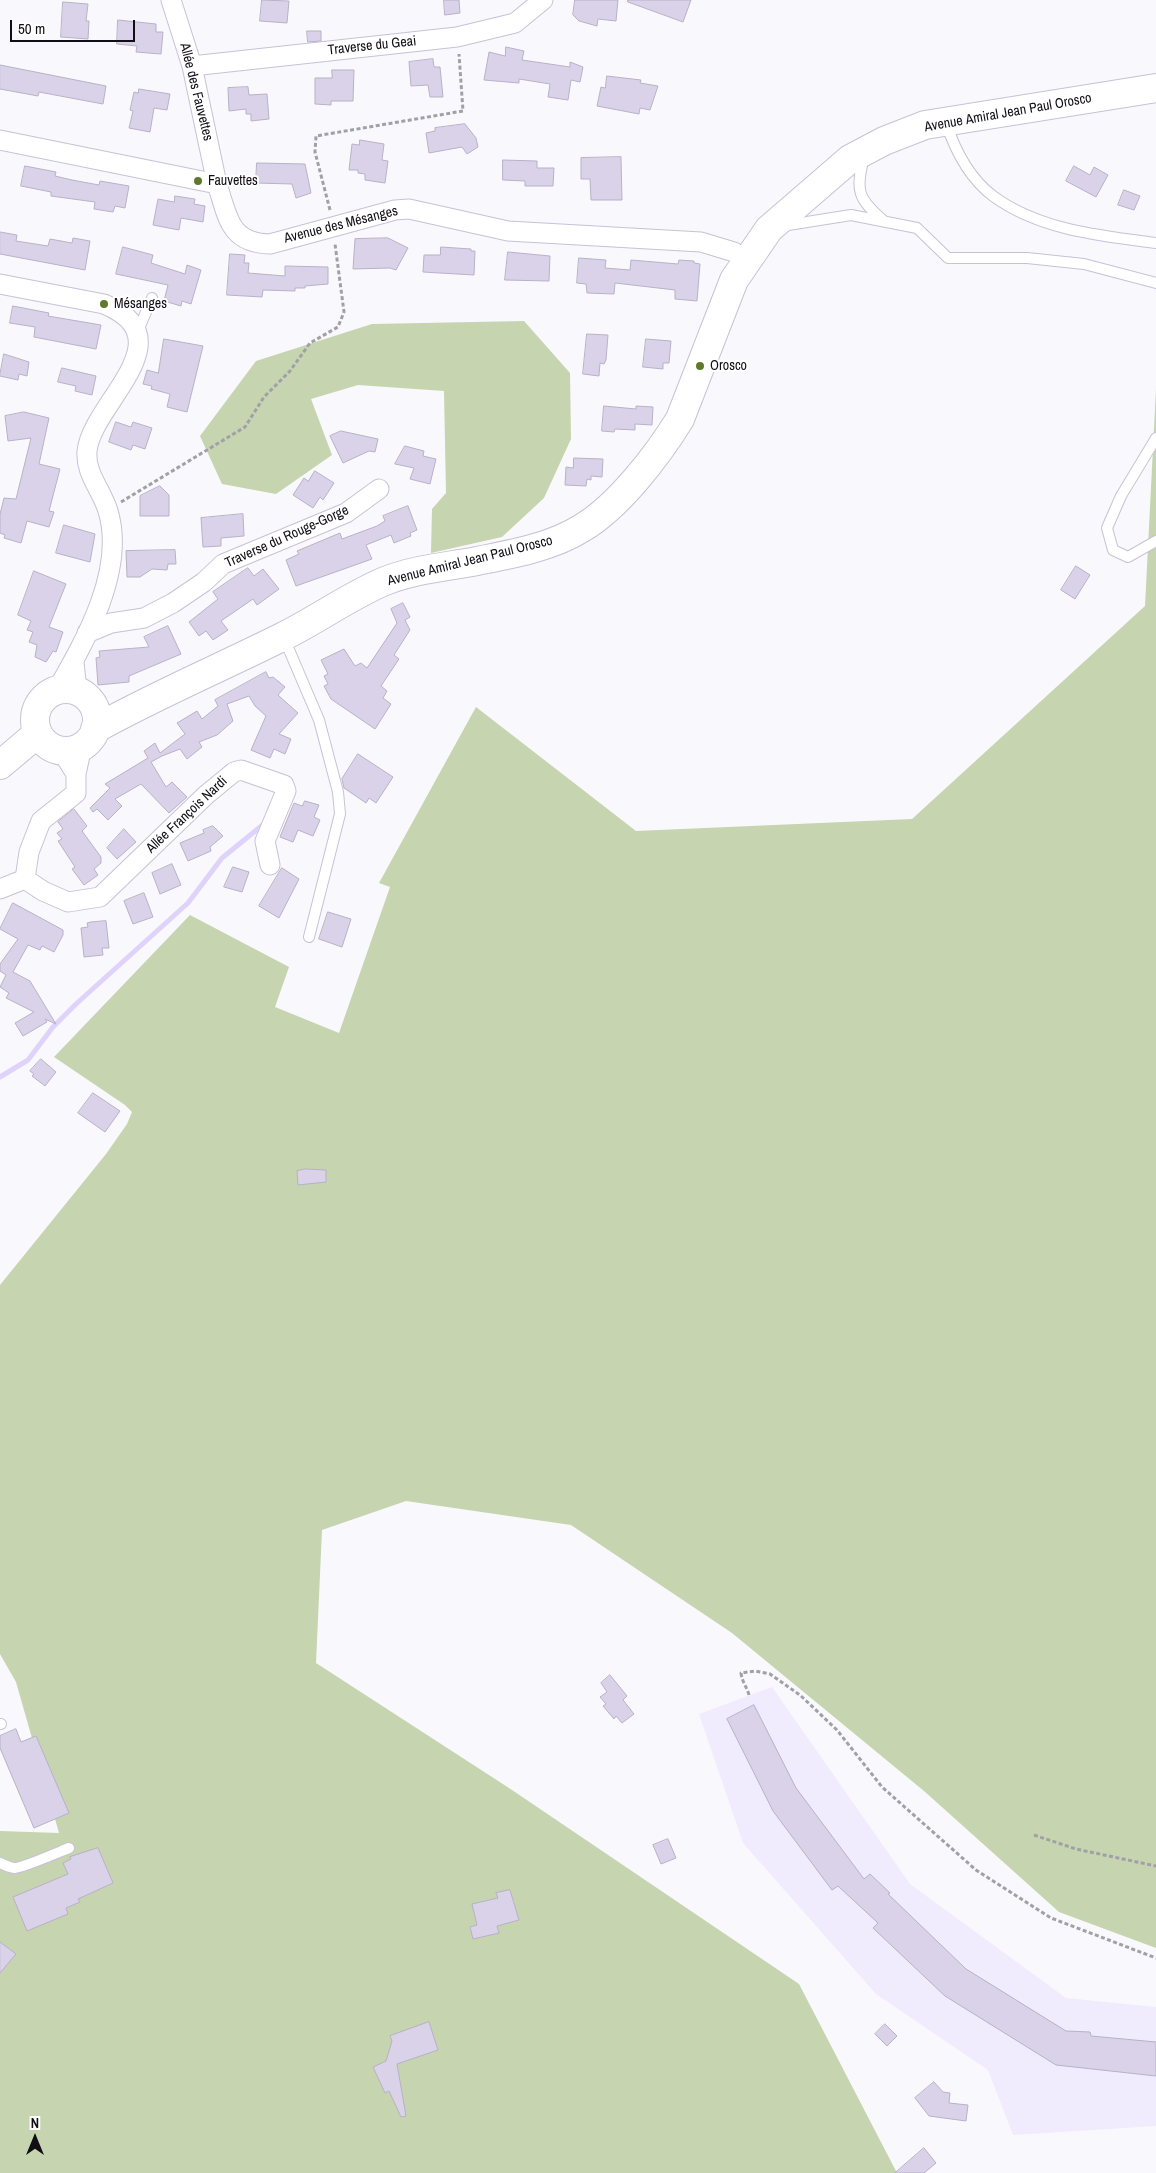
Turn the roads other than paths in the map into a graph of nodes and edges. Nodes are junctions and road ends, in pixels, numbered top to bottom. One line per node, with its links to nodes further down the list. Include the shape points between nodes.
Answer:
1 (171, 0): 3 (street, Allée des Fauvettes)
2 (543, 0): 3 (street, Traverse du Geai, via 515,23 457,37)
3 (192, 66): 8 (street, Allée des Fauvettes)
4 (1156, 88): 5 (street, Avenue Amiral Jean Paul Orosco)
5 (946, 122): 7 (street, Avenue Amiral Jean Paul Orosco, via 925,125); 11 (lane, via 958,154 972,176 992,196 1024,214 1094,235)
6 (0, 140): 8 (street)
7 (865, 152): 9 (lane, via 858,180 865,205); 10 (street, Avenue Amiral Jean Paul Orosco, via 850,159)
8 (217, 184): 12 (street, Avenue des Mésanges, via 231,224 242,237 254,243 270,244 395,210 410,209 508,231 701,242 734,252)
9 (885, 222): 10 (lane, via 851,215); 13 (lane, via 916,228 948,258 1027,258 1084,264)
10 (769, 229): 12 (street, Avenue Amiral Jean Paul Orosco)
11 (1156, 243)
12 (746, 261): 21 (street, Avenue Amiral Jean Paul Orosco, via 734,280 680,419 667,441 604,513 581,529 546,544 422,570 384,582)
13 (1156, 282)
14 (0, 284): 16 (street, via 104,304 128,319)
15 (152, 298): 16 (lane)
16 (137, 334): 20 (street, via 138,348 133,367 93,433 88,450 88,467 108,511 113,551 98,610)
17 (1156, 438): 19 (lane, via 1121,496 1107,528 1113,550 1128,557)
18 (379, 489): 20 (street, Traverse du Rouge-Gorge, via 346,513 223,564 204,582 144,618 111,623)
19 (1156, 541)
20 (88, 634): 22 (street, via 74,662)
21 (283, 637): 22 (street, Avenue Amiral Jean Paul Orosco, via 141,704); 27 (lane, via 319,720 338,792 340,814)
22 (70, 724): 23 (street, Avenue Amiral Jean Paul Orosco); 25 (street, via 76,793 41,821 29,852)
23 (7, 760)
24 (270, 865): 25 (street, Allée François Nardi, via 265,841 286,791 284,785 241,770 206,795 100,897 68,902)
25 (25, 879): 26 (street)
26 (2, 890)
27 (308, 937)
28 (69, 1848): 29 (lane, via 32,1861 25,1867 14,1868)
29 (0, 1863)

